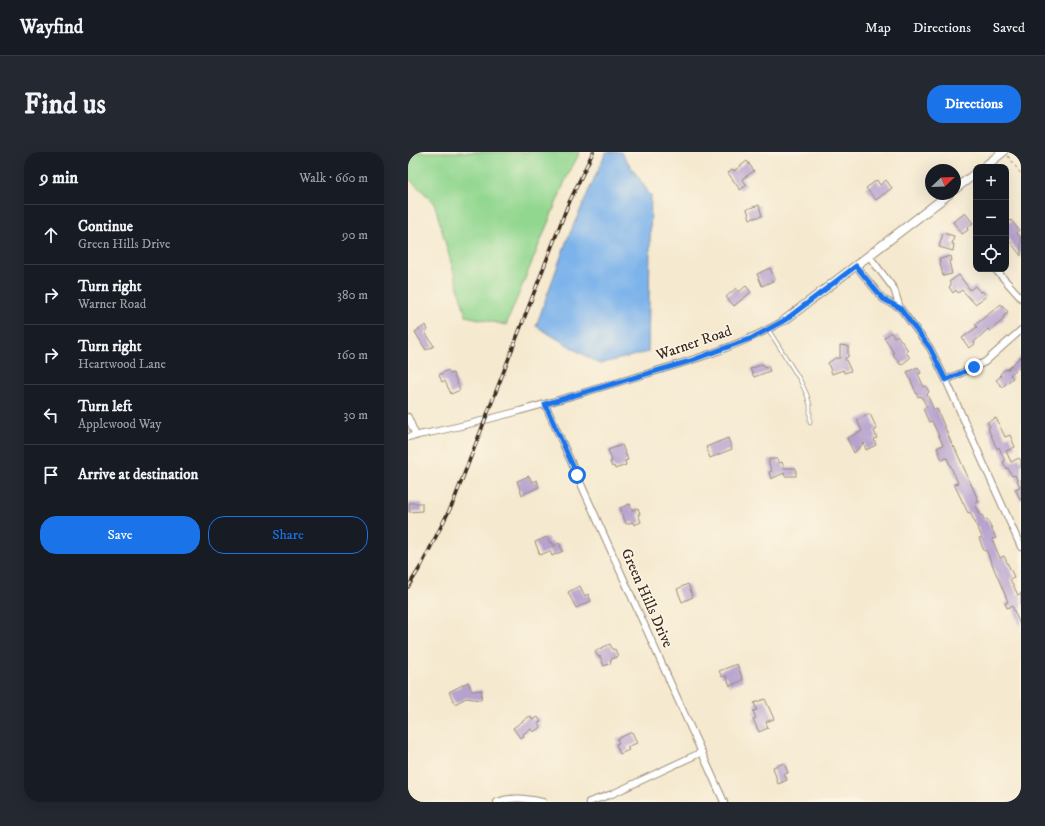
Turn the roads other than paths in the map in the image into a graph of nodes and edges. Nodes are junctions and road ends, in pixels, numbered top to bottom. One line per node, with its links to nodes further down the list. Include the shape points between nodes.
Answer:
1 (1004, 152): 2 (street)
2 (988, 164)
3 (973, 175): 4 (street)
4 (961, 184)
5 (941, 200): 6 (street, Warner Road)
6 (869, 256): 7 (street, Warner Road); 10 (street, via 894,289)
7 (856, 266): 10 (street, via 883,299); 11 (street, Warner Road)
8 (998, 272): 9 (street)
9 (1021, 298)
10 (900, 308): 14 (street, via 930,348)
11 (785, 320): 12 (street, Warner Road)
12 (768, 329): 15 (street, Warner Road, via 740,343 690,361); 17 (lane, via 807,395)
13 (1021, 330): 14 (street, via 984,362)
14 (946, 380): 20 (street)
15 (545, 404): 18 (street, Warner Road); 21 (street, Green Hills Drive)
16 (408, 417): 18 (street)
17 (810, 423)
18 (416, 436): 19 (street, Warner Road)
19 (408, 437)
20 (1021, 547)
21 (702, 752): 24 (street); 25 (street, Green Hills Drive)
22 (497, 802): 23 (street, via 511,798)
23 (543, 802)
24 (589, 802)
25 (724, 802)

